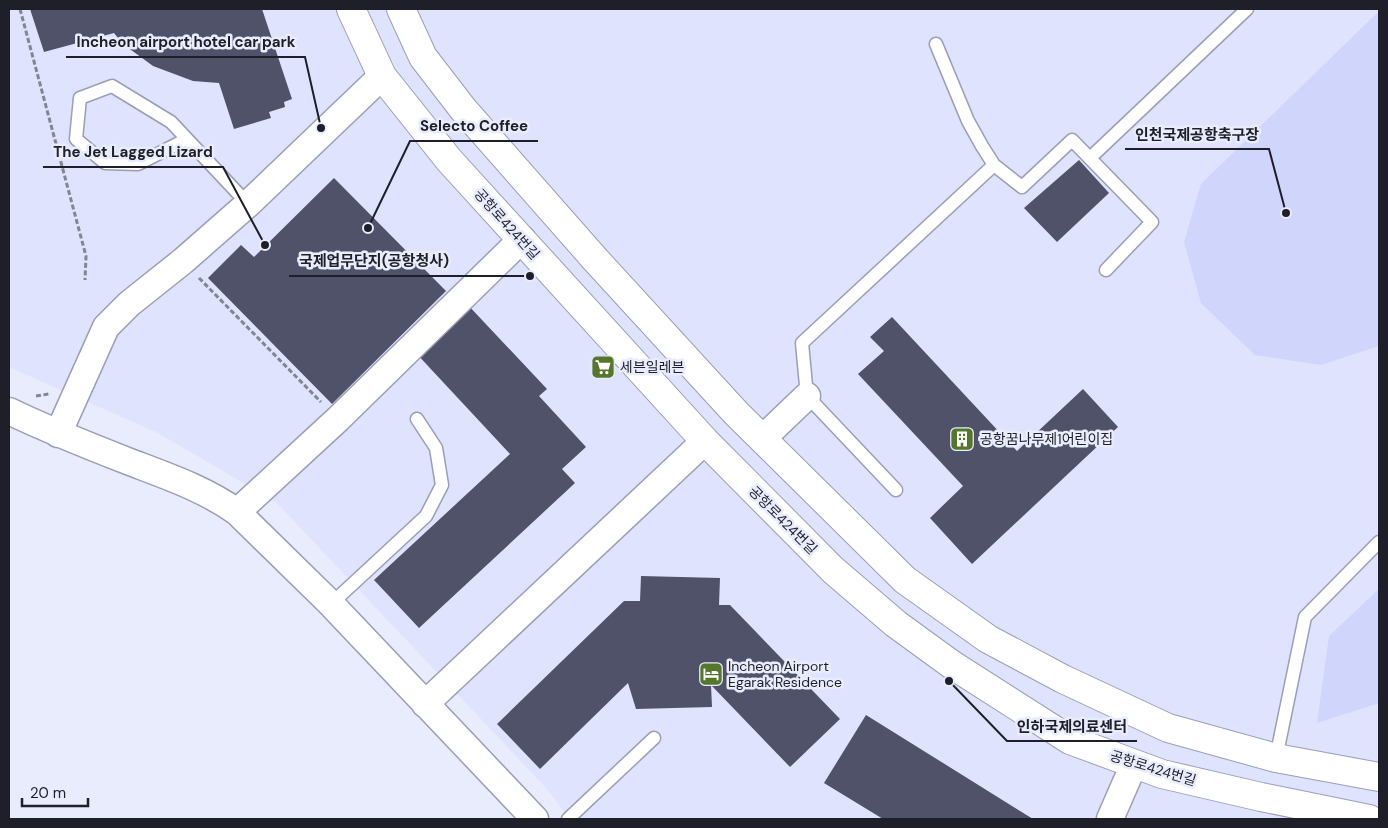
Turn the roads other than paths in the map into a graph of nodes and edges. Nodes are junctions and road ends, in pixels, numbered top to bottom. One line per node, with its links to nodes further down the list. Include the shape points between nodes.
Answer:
1 (351, 9): 5 (street, 공항로424번길)
2 (401, 9): 16 (street, via 423,57 463,109 594,258)
3 (1247, 9): 7 (lane)
4 (936, 44): 8 (lane, via 968,121)
5 (382, 76): 9 (street); 10 (street, 공항로424번길, via 449,160)
6 (187, 139): 6 (lane, via 170,122 112,86 80,98 76,139 105,163 138,164); 9 (lane)
7 (1090, 158): 8 (lane, via 1072,140 1022,187); 11 (lane, via 1152,222)
8 (994, 165): 12 (lane, via 802,343)
9 (248, 204): 15 (street, via 106,327)
10 (522, 240): 17 (street, 공항로424번길); 19 (street)
11 (1106, 270)
12 (807, 396): 16 (street); 18 (lane)
13 (9, 411): 15 (street)
14 (417, 419): 21 (lane, via 436,448 442,485 426,516)
15 (58, 434): 19 (street, via 183,482)
16 (762, 439): 24 (street, via 905,580 988,639 1063,679 1168,728)
17 (705, 441): 22 (street); 25 (street, 공항로424번길, via 833,570 896,624 951,664 1070,740)
18 (896, 490)
19 (238, 512): 21 (street)
20 (1379, 542): 24 (lane, via 1305,617)
21 (331, 604): 22 (street)
22 (425, 704): 27 (street)
23 (654, 738): 28 (lane)
24 (1276, 758): 26 (street)
25 (1134, 764): 29 (street); 30 (street, 공항로424번길, via 1162,774)
26 (1379, 777)
27 (535, 819)
28 (568, 819)
29 (1110, 819)
30 (1369, 819)

